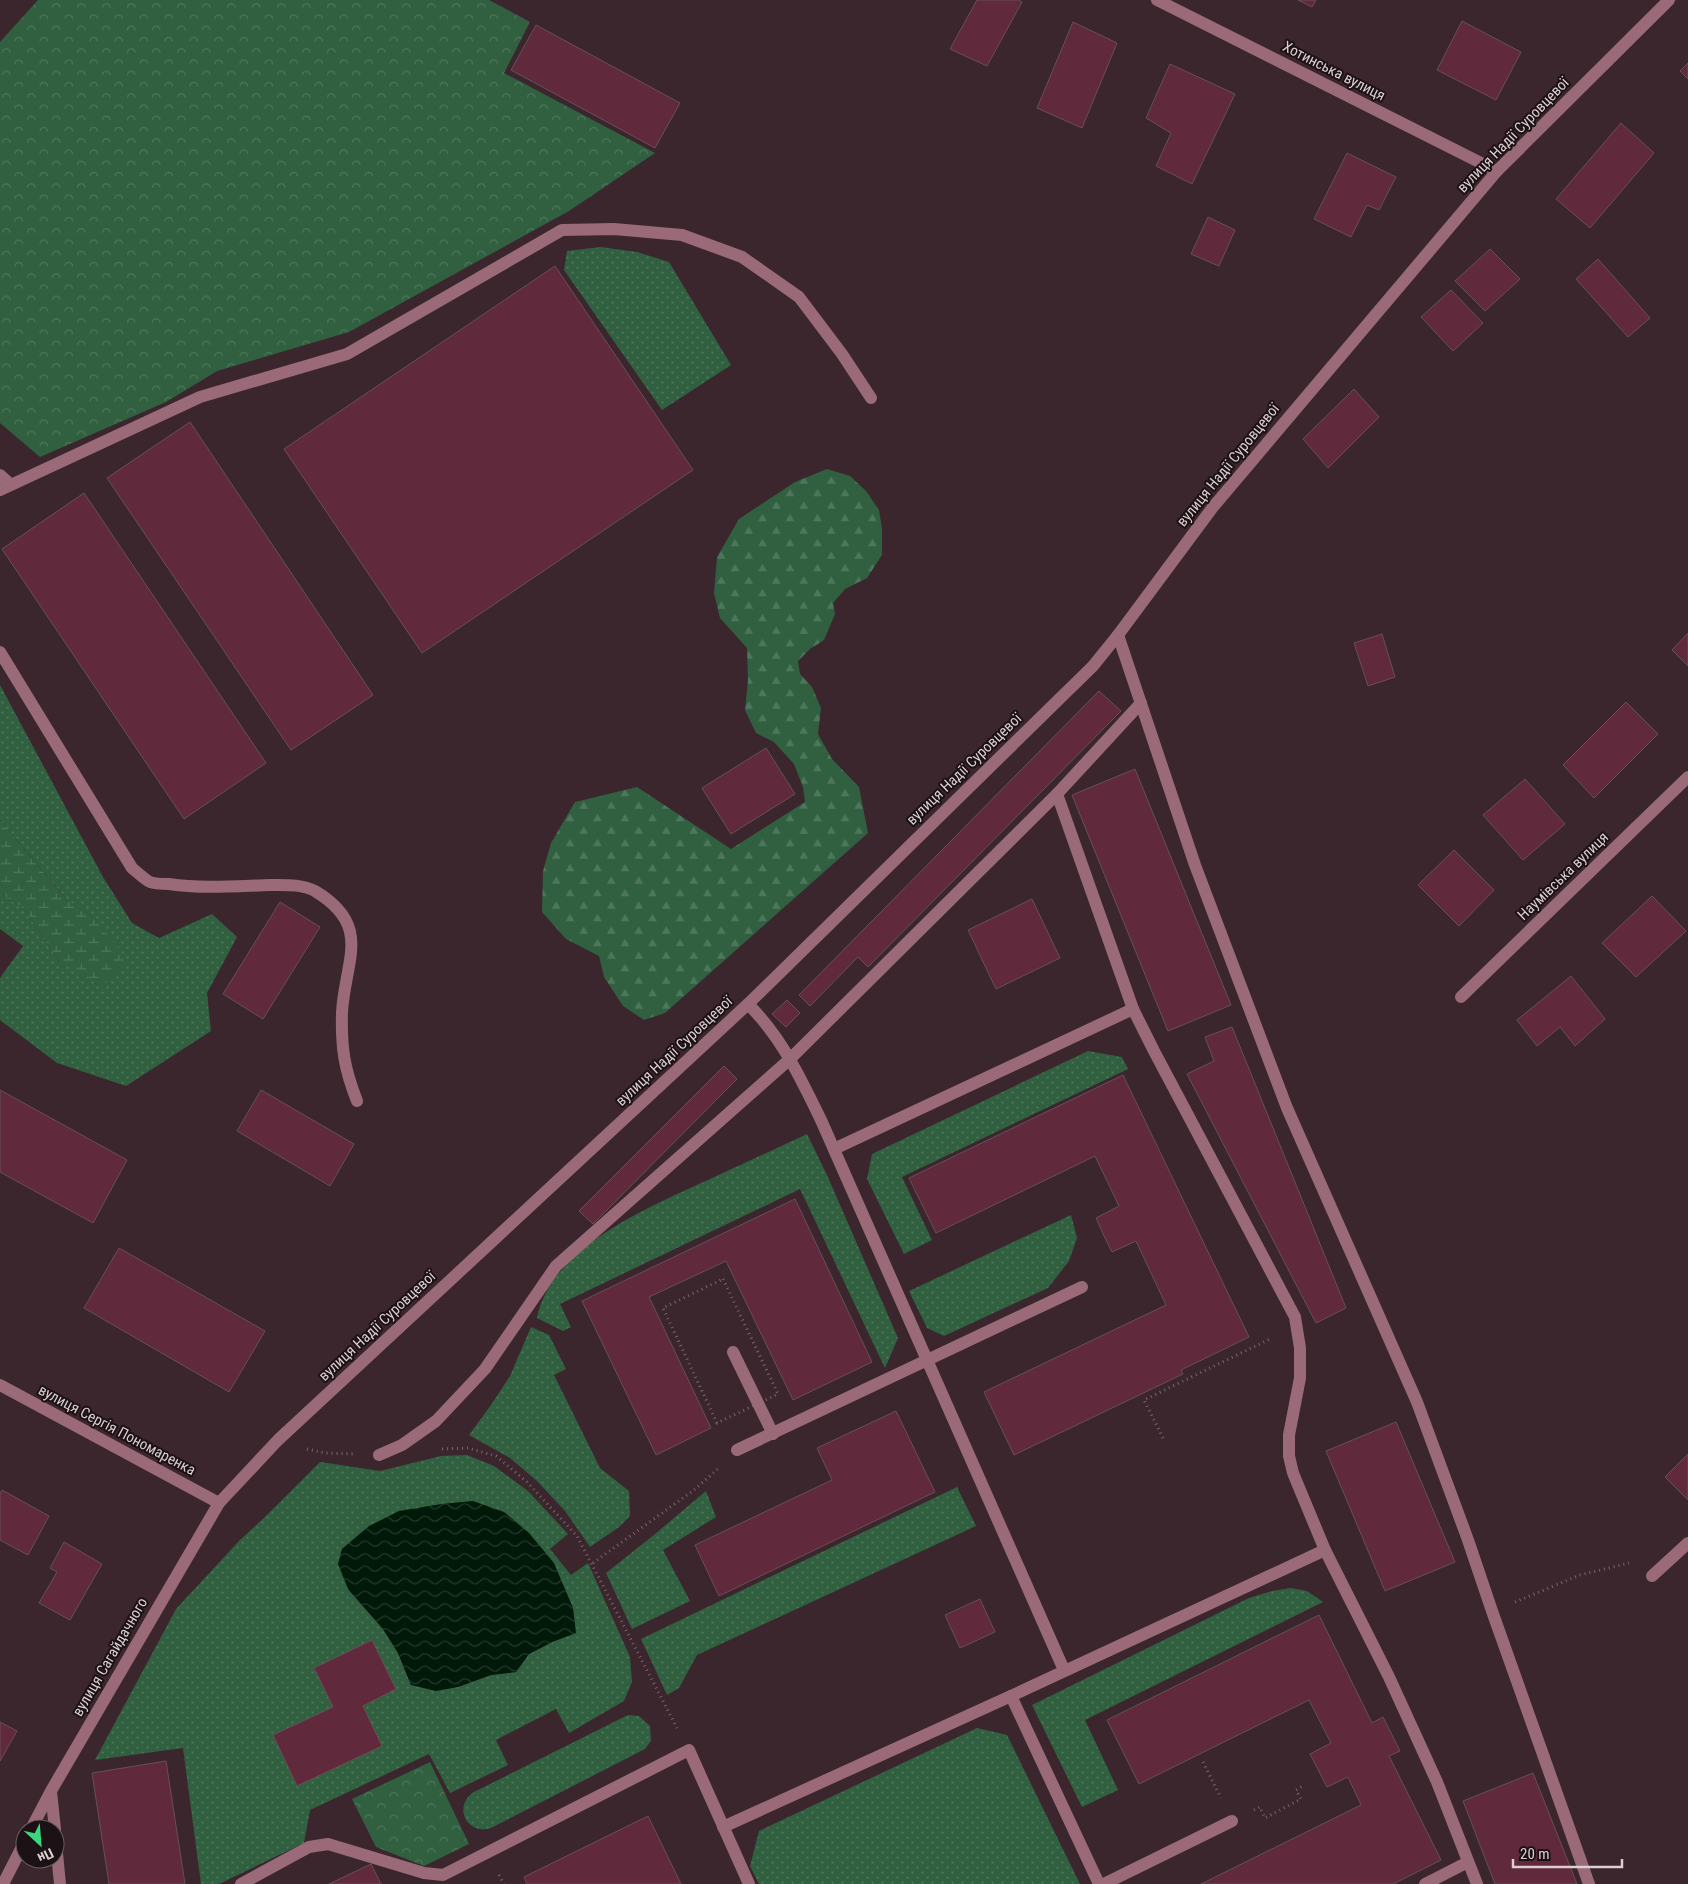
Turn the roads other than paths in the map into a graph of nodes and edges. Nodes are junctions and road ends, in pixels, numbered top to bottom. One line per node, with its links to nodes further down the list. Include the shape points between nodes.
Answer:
1 (1157, 0): 3 (street, Хотинська вулиця)
2 (1669, 0): 3 (street, вулиця Надії Суровцевої)
3 (1497, 171): 7 (street, вулиця Надії Суровцевої, via 1213,507)
4 (870, 398): 6 (street, via 842,354 799,298 742,257 682,236 614,229 562,230 347,354 200,397)
5 (0, 475): 6 (street)
6 (5, 487)
7 (1118, 635): 9 (street); 13 (street, вулиця Надії Суровцевої, via 1093,666)
8 (0, 652): 16 (street, via 132,868 150,882 193,888 292,885 313,890 343,914 349,925 352,958 342,1010 342,1042 346,1075)
9 (1142, 703): 11 (street); 47 (street, via 1195,866 1287,1108 1417,1402)
10 (1688, 777): 12 (street, Наумівська вулиця)
11 (1057, 794): 14 (street); 15 (street)
12 (1461, 997)
13 (748, 1004): 15 (street, via 766,1023); 25 (street, вулиця Надії Суровцевої, via 278,1440)
14 (1133, 1009): 17 (street); 27 (street, via 1295,1317 1300,1378 1289,1434 1289,1456)
15 (790, 1059): 17 (street); 24 (street, via 556,1266 486,1369 436,1421 402,1445)
16 (357, 1101)
17 (834, 1149): 20 (street)
18 (1082, 1287): 20 (street)
19 (733, 1352): 22 (street)
20 (926, 1360): 22 (street); 29 (street)
21 (0, 1385): 25 (street, вулиця Сергія Пономаренка)
22 (773, 1434): 23 (street)
23 (737, 1450)
24 (379, 1455)
25 (219, 1502): 31 (street, вулиця Сагайдачного)
26 (1688, 1543): 28 (street)
27 (1325, 1550): 29 (street); 37 (street, via 1393,1686 1437,1782)
28 (1652, 1576)
29 (1064, 1670): 30 (street)
30 (1011, 1696): 35 (street); 43 (street)
31 (50, 1791): 32 (street, вулиця Сагайдачного); 33 (street)
32 (36, 1819)
33 (54, 1819)
34 (1232, 1821): 44 (street)
35 (723, 1827): 41 (street, via 689,1750 443,1875 424,1873 328,1844 308,1847); 42 (street)
36 (15, 1860): 39 (street)
37 (1468, 1862): 45 (street); 46 (street)
38 (59, 1869): 40 (street)
39 (2, 1884)
40 (60, 1884)
41 (241, 1884)
42 (749, 1884)
43 (1099, 1884)
44 (1104, 1884)
45 (1425, 1884)
46 (1477, 1884)
47 (1589, 1884)

